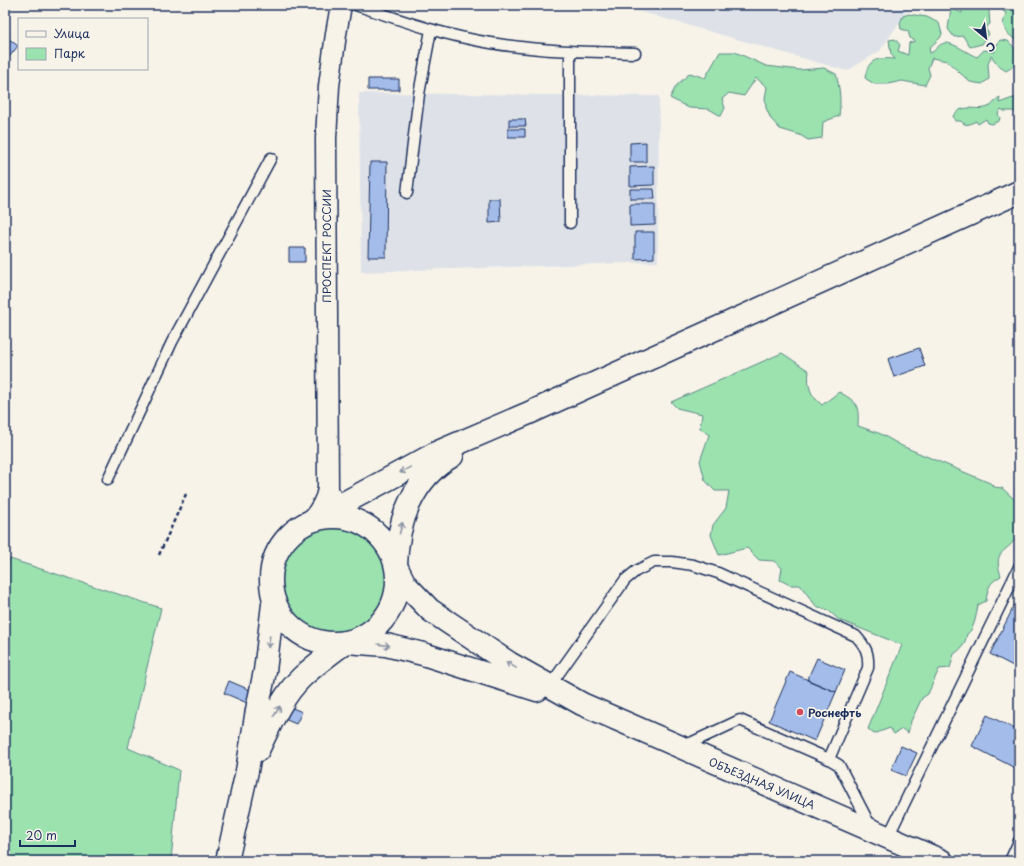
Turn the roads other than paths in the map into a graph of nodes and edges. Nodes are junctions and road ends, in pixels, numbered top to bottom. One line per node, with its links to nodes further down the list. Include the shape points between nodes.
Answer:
1 (341, 5): 12 (street, ПРОСПЕКТ РОССИИ, via 328,86 326,138)
2 (356, 5): 3 (lane)
3 (431, 30): 4 (lane, via 491,43); 8 (lane, via 419,94)
4 (570, 52): 5 (lane); 9 (lane)
5 (635, 53)
6 (271, 158): 11 (lane, via 172,342)
7 (1019, 192): 10 (street)
8 (407, 193)
9 (570, 223)
10 (529, 413): 13 (street, one-way to 13, via 438,452); 16 (street, one-way to 10, via 397,542 406,512 426,476 443,461)
11 (108, 479)
12 (328, 488): 13 (street); 15 (street, via 325,502)
13 (338, 507): 14 (street); 15 (street)
14 (356, 520): 15 (street, via 338,517); 16 (street, via 372,529 381,538)
15 (311, 521): 18 (street, via 290,534 276,554 270,578)
16 (396, 566): 19 (street, via 396,588 390,610 376,627); 20 (street, one-way to 16, via 509,663 430,610 405,584)
17 (1019, 567): 25 (lane)
18 (273, 604): 19 (street, via 288,624 309,638 321,642); 24 (street, one-way to 24, via 265,671)
19 (346, 642): 21 (street, one-way to 21, via 386,645 423,654); 24 (street, one-way to 19, via 273,718 301,677)
20 (549, 686): 21 (street); 23 (lane, via 625,580 654,562 693,565 718,573 856,636 863,644 869,656 868,668)
21 (582, 704): 22 (street, ОБЪЕЗДНАЯ УЛИЦА)
22 (681, 748): 23 (lane, via 740,720); 25 (street, ОБЪЕЗДНАЯ УЛИЦА)
23 (829, 759): 25 (lane, via 839,765)
24 (248, 771): 27 (street)
25 (880, 834): 28 (street, ОБЪЕЗДНАЯ УЛИЦА)
26 (1019, 841): 29 (lane)
27 (227, 861)
28 (942, 861)
29 (1010, 861)

